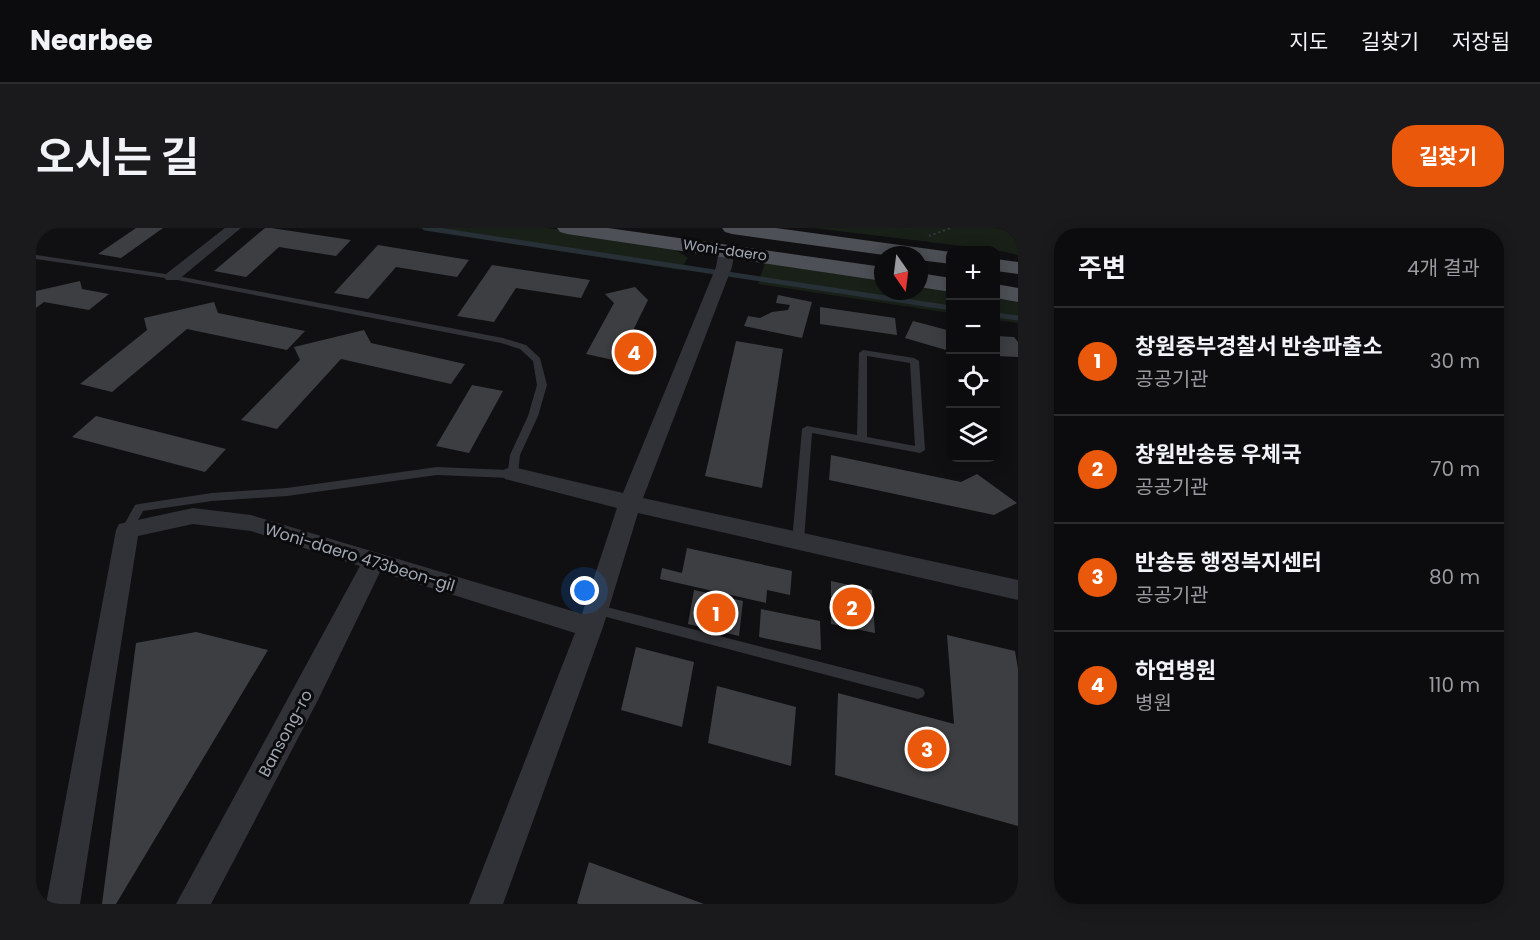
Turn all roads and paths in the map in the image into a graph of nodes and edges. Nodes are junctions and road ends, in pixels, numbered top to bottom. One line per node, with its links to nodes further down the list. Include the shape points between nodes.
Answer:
1 (234, 228): 10 (street)
2 (567, 228): 7 (main road, Woni-daero)
3 (732, 228): 5 (main road, Woni-daero)
4 (36, 257): 10 (lane)
5 (946, 257)
6 (1000, 266): 8 (main road)
7 (722, 267): 9 (main road, Woni-daero); 17 (street)
8 (1018, 268)
9 (874, 274)
10 (172, 278): 16 (lane, via 523,347 537,360 542,386 515,455)
11 (928, 281): 12 (main road)
12 (946, 284)
13 (1000, 292): 14 (main road)
14 (1018, 295)
15 (862, 439): 15 (lane, via 920,450 914,361 863,353); 19 (lane, via 807,429)
16 (513, 474): 17 (street); 18 (lane, via 437,471 287,492 212,497 139,508)
17 (630, 503): 19 (street); 22 (street)
18 (127, 530): 20 (street, Woni-daero 473beon-gil, via 194,516 239,522); 24 (street)
19 (798, 541): 21 (street)
20 (374, 561): 22 (street, Woni-daero 473beon-gil); 25 (street, Bansong-ro)
21 (1018, 590)
22 (592, 618): 23 (lane); 26 (street)
23 (918, 693)
24 (63, 904)
25 (193, 904)
26 (486, 904)

